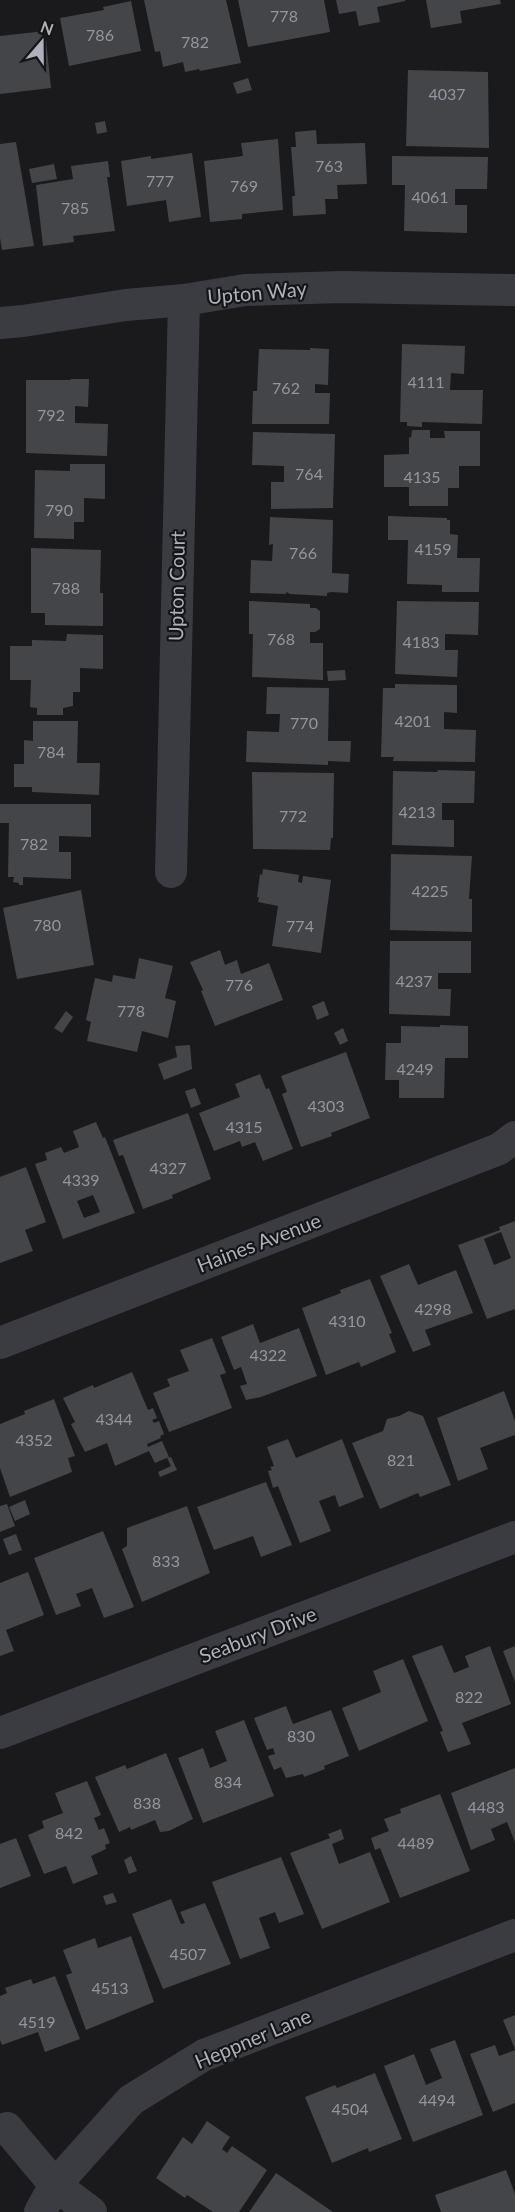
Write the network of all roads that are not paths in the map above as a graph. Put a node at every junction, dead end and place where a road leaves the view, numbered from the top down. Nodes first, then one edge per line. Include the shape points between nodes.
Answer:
1 (515, 290) edge
2 (184, 300) junction
3 (0, 323) edge
4 (171, 872) dead end
5 (515, 1137) edge
6 (0, 1343) edge
7 (515, 1537) edge
8 (0, 1733) edge
9 (515, 1935) edge
10 (7, 2128) dead end
11 (55, 2185) junction
12 (40, 2212) edge
13 (91, 2212) edge

1 - 2 street, Upton Way via 332,287 246,290
2 - 3 street, Upton Way
2 - 4 street, Upton Court
5 - 6 street, Haines Avenue via 499,1149
7 - 8 street, Seabury Drive
9 - 11 street, Heppner Lane via 204,2055 131,2100
10 - 11 street
11 - 12 street, Heppner Lane
11 - 13 street

